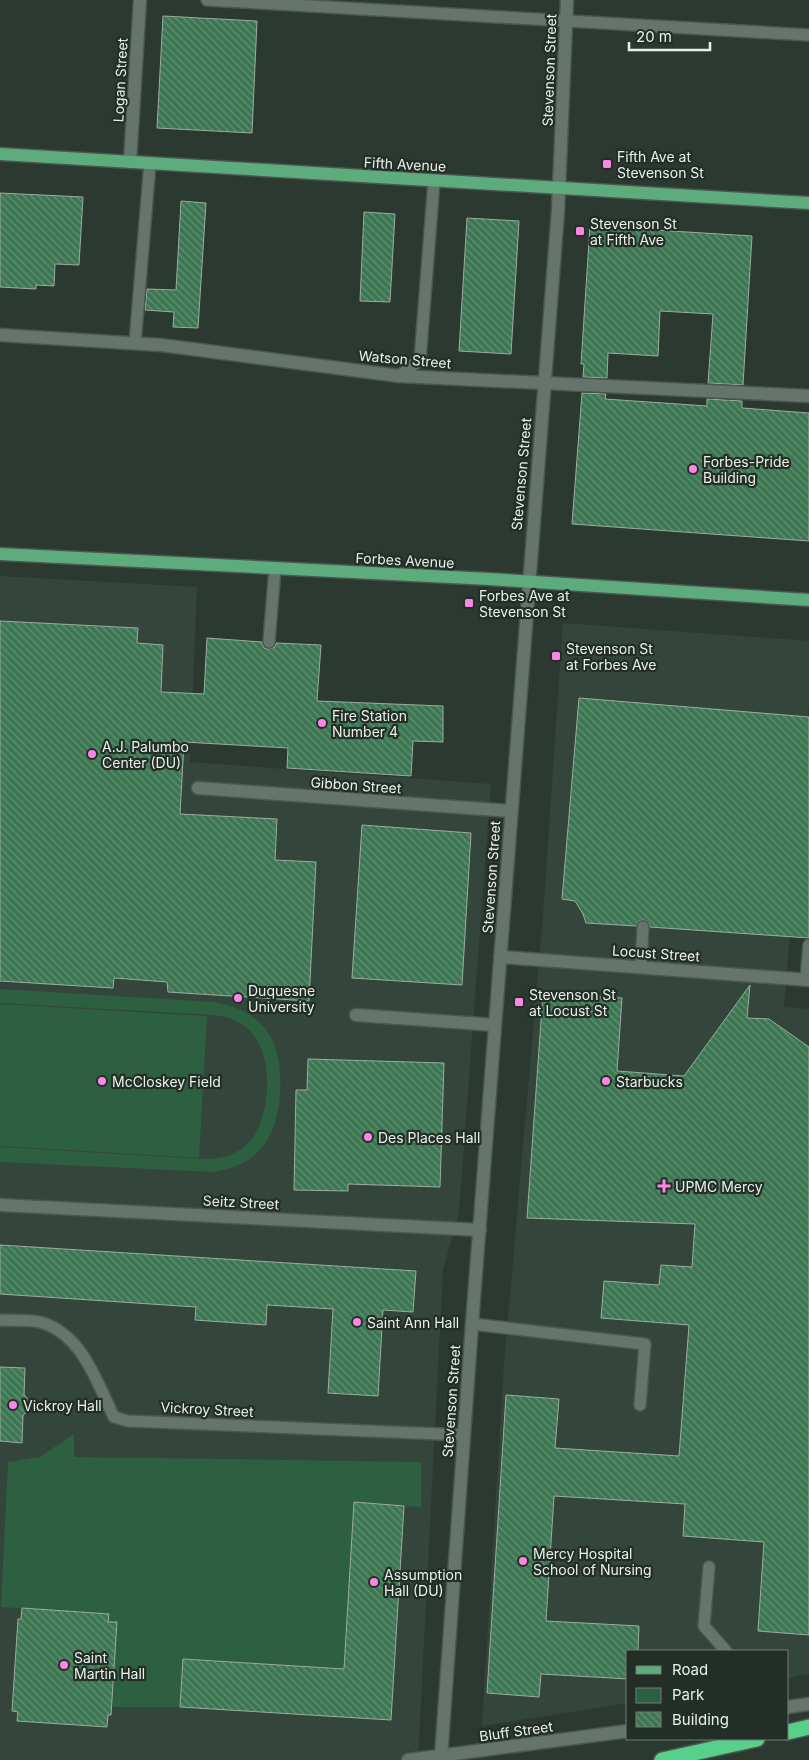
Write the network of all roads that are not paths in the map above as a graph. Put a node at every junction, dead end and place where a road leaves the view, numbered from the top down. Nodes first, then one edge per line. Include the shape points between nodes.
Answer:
1 (140, 0) edge
2 (207, 0) edge
3 (567, 0) edge
4 (566, 21) junction
5 (809, 35) edge
6 (0, 154) edge
7 (130, 162) junction
8 (150, 163) junction
9 (434, 181) junction
10 (559, 188) junction
11 (809, 203) edge
12 (0, 335) edge
13 (135, 343) junction
14 (399, 376) junction
15 (544, 383) junction
16 (809, 396) edge
17 (0, 554) edge
18 (275, 568) junction
19 (528, 582) junction
20 (809, 600) edge
21 (269, 642) dead end
22 (198, 788) dead end
23 (511, 811) junction
24 (643, 927) dead end
25 (809, 945) edge
26 (500, 957) junction
27 (641, 967) junction
28 (808, 980) edge
29 (356, 1015) dead end
30 (495, 1025) junction
31 (0, 1205) edge
32 (480, 1230) junction
33 (0, 1320) edge
34 (472, 1324) junction
35 (640, 1405) dead end
36 (464, 1435) junction
37 (710, 1567) dead end
38 (725, 1650) edge
39 (809, 1704) edge
40 (789, 1707) edge
41 (809, 1727) edge
42 (626, 1731) edge
43 (789, 1732) edge
44 (753, 1740) edge
45 (441, 1757) junction
46 (408, 1760) edge
47 (662, 1760) edge

1 - 7 street, Logan Street
2 - 4 lane
3 - 4 street, Stevenson Street
4 - 5 lane
4 - 10 street, Stevenson Street
6 - 7 main road, Fifth Avenue
7 - 8 main road, Fifth Avenue
8 - 9 main road, Fifth Avenue
8 - 13 lane
9 - 10 main road, Fifth Avenue
9 - 14 lane via 420,360
10 - 11 main road, Fifth Avenue
10 - 15 street, Stevenson Street
12 - 13 street, Watson Street
13 - 14 street, Watson Street
14 - 15 street, Watson Street
15 - 16 street, Watson Street
15 - 19 street, Stevenson Street
17 - 18 main road, Forbes Avenue
18 - 19 main road, Forbes Avenue
18 - 21 lane
19 - 20 main road, Forbes Avenue
19 - 23 street, Stevenson Street
22 - 23 street, Gibbon Street
23 - 26 street, Stevenson Street
24 - 27 lane
25 - 28 lane
26 - 27 street, Locust Street
26 - 30 street, Stevenson Street
27 - 28 street, Locust Street
29 - 30 street
30 - 32 street, Stevenson Street
31 - 32 street, Seitz Street
32 - 34 street, Stevenson Street
33 - 36 lane, Vickroy Street via 42,1322 62,1332 78,1347 114,1417 128,1421
34 - 35 lane via 645,1344
34 - 36 street, Stevenson Street
36 - 45 street, Stevenson Street
37 - 38 lane via 704,1626
39 - 40 street
41 - 43 highway
42 - 45 street, Bluff Street
44 - 47 highway
45 - 46 street, Bluff Street

